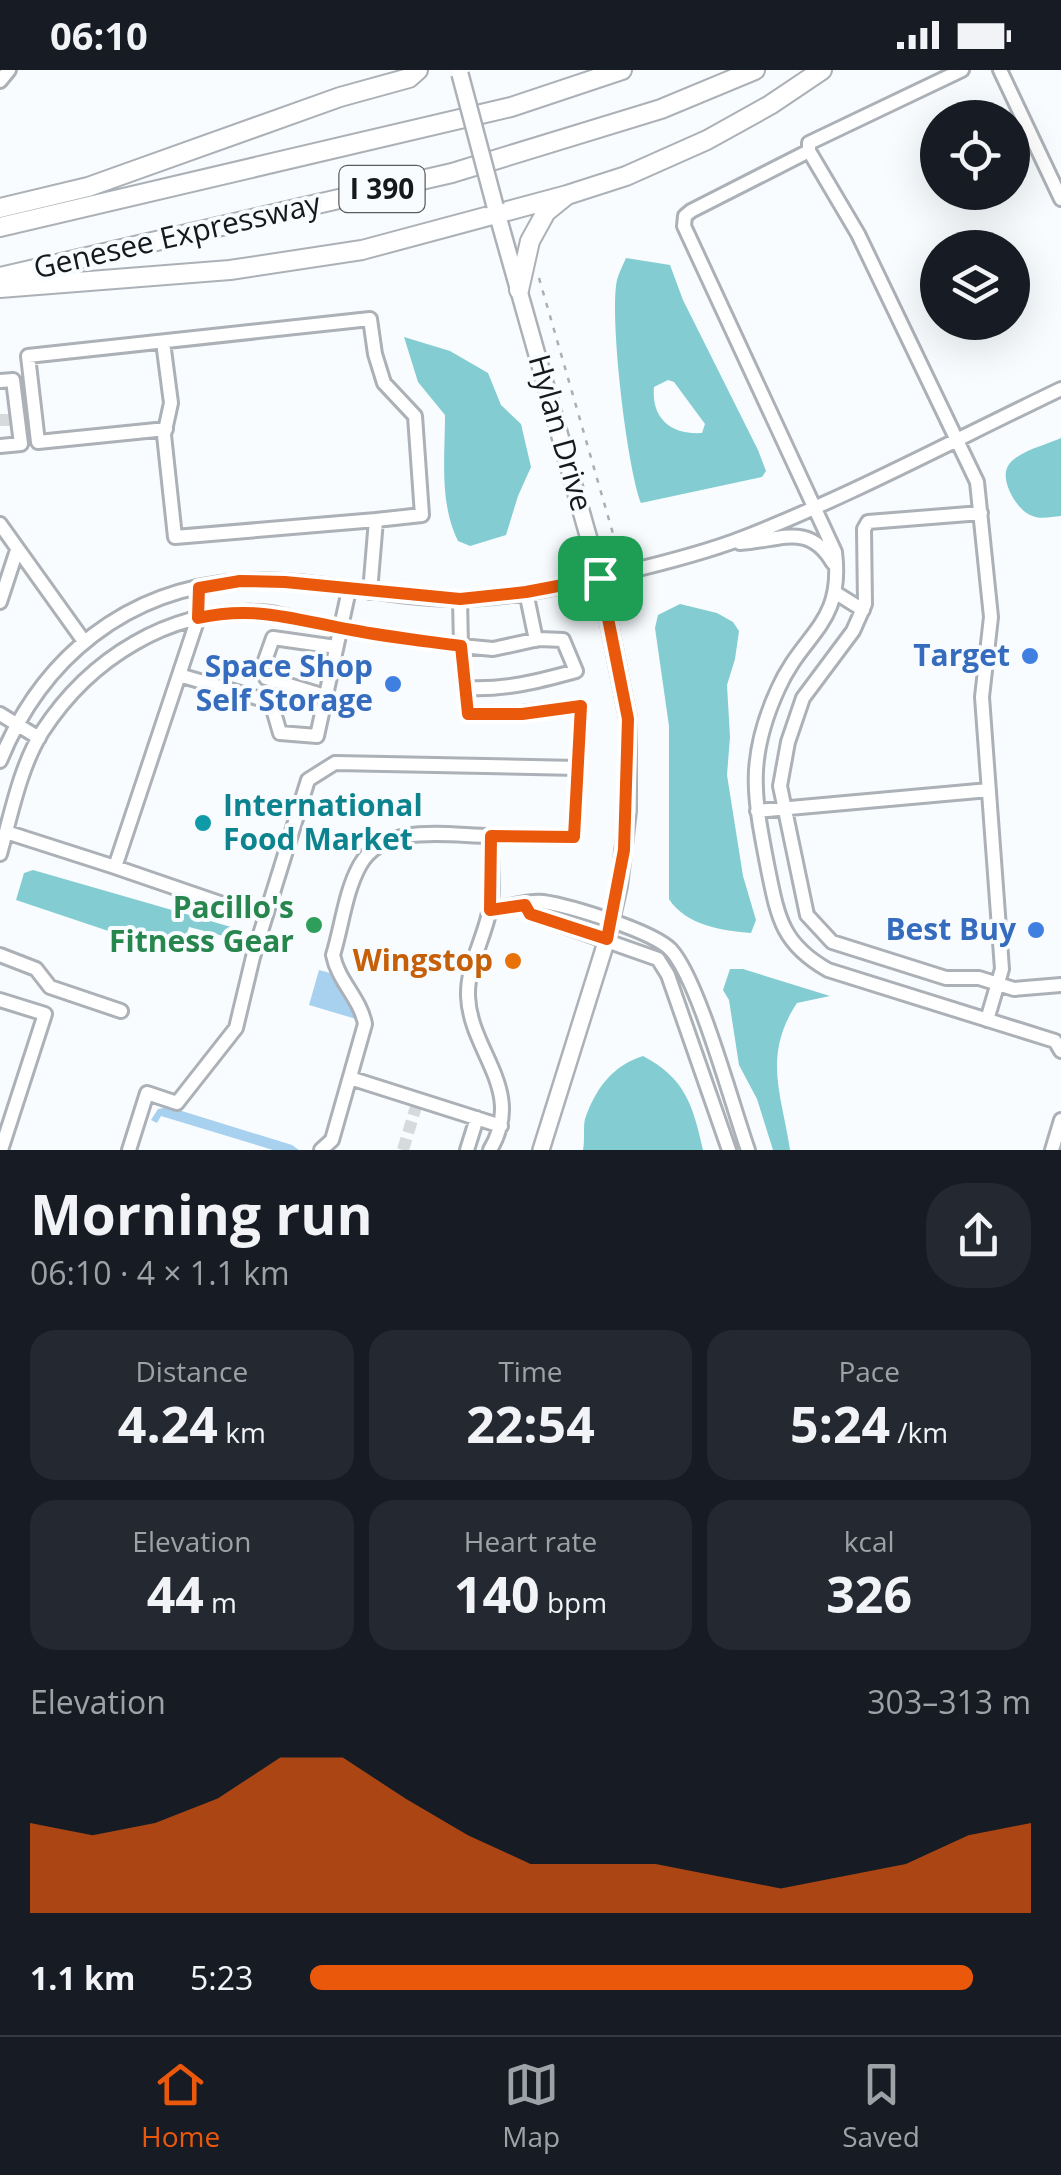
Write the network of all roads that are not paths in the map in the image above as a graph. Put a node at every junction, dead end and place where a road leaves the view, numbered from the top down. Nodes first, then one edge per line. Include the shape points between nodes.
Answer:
1 (10, 70) edge
2 (418, 70) edge
3 (582, 70) edge
4 (622, 70) edge
5 (755, 70) edge
6 (822, 70) edge
7 (962, 70) edge
8 (1000, 70) edge
9 (459, 72) edge
10 (0, 81) edge
11 (511, 107) junction
12 (809, 152) junction
13 (567, 195) junction
14 (1061, 199) edge
15 (0, 208) edge
16 (496, 210) junction
17 (0, 227) edge
18 (0, 277) edge
19 (0, 288) edge
20 (519, 290) junction
21 (163, 342) junction
22 (0, 381) edge
23 (1061, 389) edge
24 (166, 429) junction
25 (955, 440) junction
26 (0, 446) edge
27 (816, 508) junction
28 (981, 514) junction
29 (376, 520) junction
30 (0, 524) edge
31 (728, 543) junction
32 (16, 550) junction
33 (837, 570) junction
34 (600, 578) junction
35 (199, 588) junction
36 (349, 590) junction
37 (370, 592) junction
38 (526, 592) junction
39 (836, 593) junction
40 (460, 599) junction
41 (0, 602) edge
42 (863, 610) junction
43 (198, 618) junction
44 (340, 628) junction
45 (83, 640) junction
46 (536, 640) junction
47 (461, 646) junction
48 (336, 647) junction
49 (179, 674) junction
50 (467, 688) junction
51 (326, 696) junction
52 (0, 714) edge
53 (16, 724) junction
54 (39, 738) junction
55 (0, 761) edge
56 (578, 768) junction
57 (989, 790) junction
58 (786, 806) junction
59 (757, 811) junction
60 (6, 832) junction
61 (491, 836) junction
62 (0, 854) edge
63 (115, 867) junction
64 (525, 905) junction
65 (490, 910) junction
66 (246, 912) dead end
67 (611, 922) junction
68 (607, 939) junction
69 (0, 956) edge
70 (997, 984) junction
71 (1061, 985) edge
72 (0, 1000) edge
73 (121, 1011) dead end
74 (987, 1020) junction
75 (1061, 1051) edge
76 (350, 1078) junction
77 (477, 1118) junction
78 (1061, 1120) edge
79 (501, 1126) junction
80 (324, 1147) edge
81 (1, 1150) edge
82 (129, 1150) edge
83 (346, 1150) edge
84 (467, 1150) edge
85 (490, 1150) edge
86 (541, 1150) edge
87 (729, 1150) edge
88 (748, 1150) edge
89 (1052, 1150) edge

1 - 10 street
2 - 15 highway via 88,187
3 - 11 highway
4 - 11 highway, Genesee Expressway / I 390
5 - 18 highway, Genesee Expressway / I 390 via 661,109 452,173
6 - 13 highway via 707,140
7 - 12 street via 809,142
8 - 14 street
9 - 16 main road, Hylan Drive, bridge
11 - 17 highway, Genesee Expressway / I 390
12 - 25 street via 858,234
12 - 27 street via 691,212 684,226
13 - 16 highway
13 - 20 highway via 546,212 530,242
16 - 19 highway via 362,250 230,270
16 - 20 main road, Hylan Drive
20 - 34 main road, Hylan Drive
21 - 24 street
21 - 24 street via 28,356 38,442
21 - 29 street via 370,320 384,383 415,416 422,515
22 - 26 street via 13,380 20,444
23 - 25 street
24 - 29 street via 175,537
25 - 27 street
25 - 28 street via 977,482
27 - 31 street
27 - 33 street
28 - 42 street via 868,522
28 - 57 street via 991,616 982,698
29 - 37 street
30 - 32 street
31 - 33 street via 806,538 820,544
31 - 34 street
32 - 41 street
32 - 45 street
33 - 39 street
34 - 38 street
34 - 67 main road, Hylan Drive via 628,719 628,812
35 - 36 street via 240,581
35 - 43 street
35 - 45 street via 150,602
36 - 37 street
36 - 44 street
37 - 40 street
38 - 40 street
38 - 46 street
39 - 42 street
39 - 59 street via 767,716 754,760
40 - 47 street
42 - 58 street via 803,698 780,786
43 - 44 street via 262,612
43 - 49 street
43 - 54 street via 152,633 104,663
44 - 47 street
44 - 48 street
45 - 53 street
46 - 47 street via 493,650
46 - 50 street via 563,640 576,671 522,686
47 - 50 street
48 - 51 street
48 - 51 street via 273,638 262,669 266,678
49 - 51 street via 272,702 280,733 317,736
49 - 63 street
50 - 56 street via 468,714 581,706
52 - 53 street
53 - 54 street
53 - 55 street
54 - 60 street
56 - 61 street via 574,837
56 - 82 street via 336,763 308,780 236,1028 177,1103 147,1093
57 - 58 street
57 - 70 street via 1001,943
58 - 59 street
58 - 70 street via 806,915 832,942 946,978
59 - 74 street via 779,919 806,957 828,970
60 - 62 street
60 - 63 street
61 - 65 street
61 - 76 street via 400,836 359,866 334,955 366,1024
63 - 66 street
64 - 65 street
64 - 67 street via 538,901
64 - 68 street via 530,914
65 - 79 street via 468,994 497,1076
67 - 68 main road, Hylan Drive
67 - 88 street via 664,944 680,962
68 - 86 main road, Hylan Drive
68 - 87 street via 664,966
69 - 73 street via 36,969 50,987
70 - 71 street
70 - 74 street
72 - 81 street via 46,1014
74 - 75 street via 1055,1041
76 - 77 street
76 - 80 street via 332,1140
77 - 79 street
77 - 84 street
78 - 89 street
79 - 85 street
80 - 83 street

